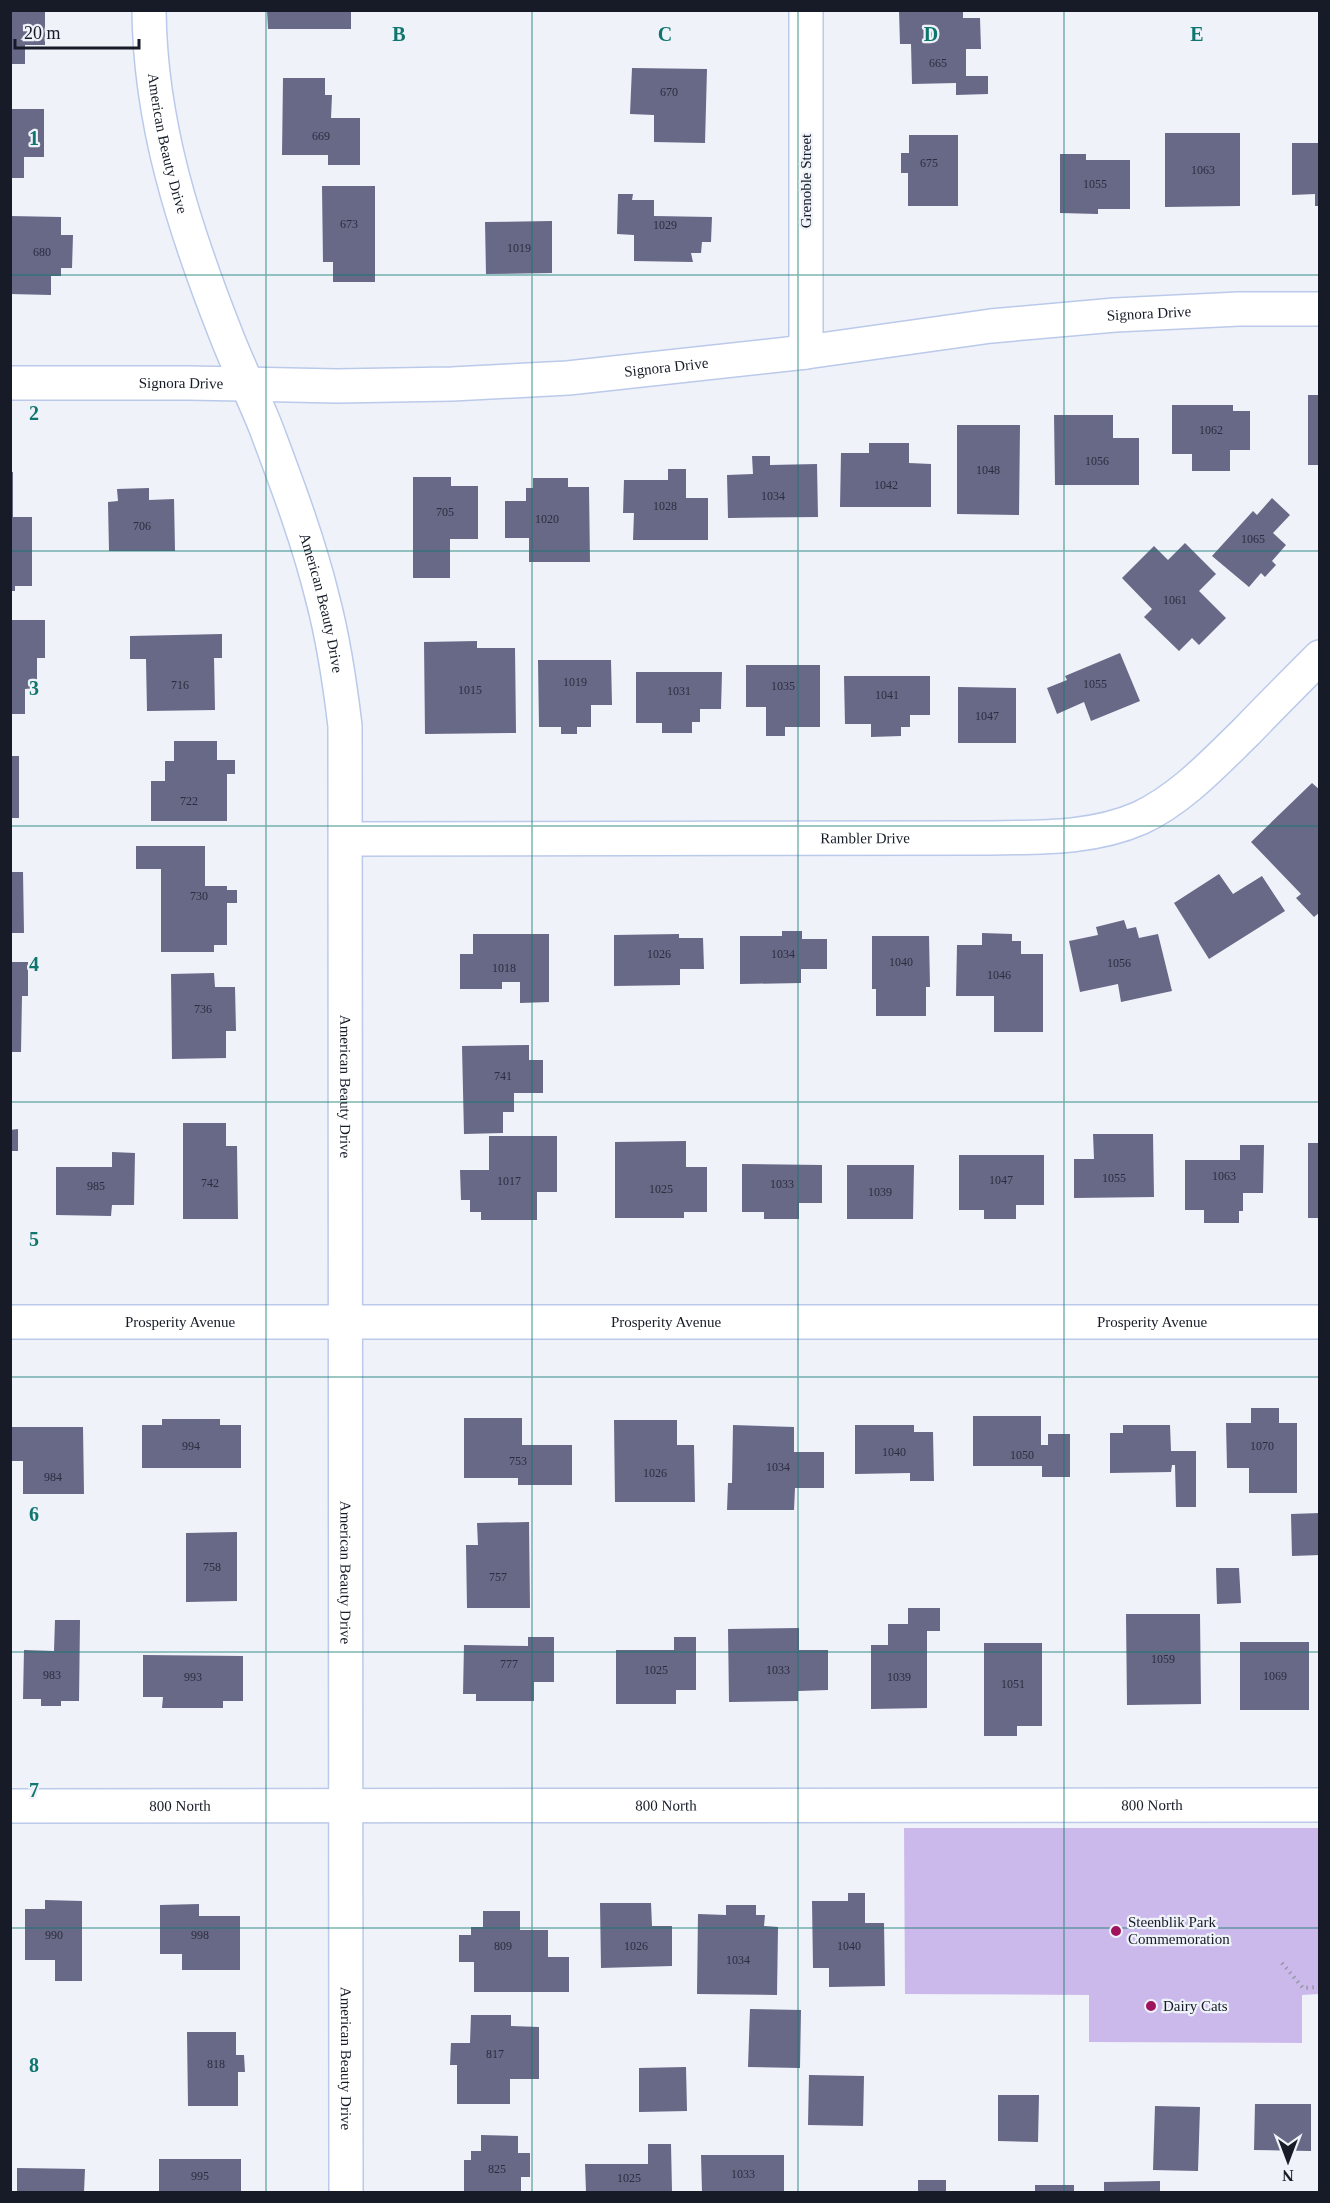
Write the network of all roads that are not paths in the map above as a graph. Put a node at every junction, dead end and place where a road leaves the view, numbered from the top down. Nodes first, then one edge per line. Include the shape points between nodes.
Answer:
1 (148, 10) edge
2 (806, 10) edge
3 (1320, 309) edge
4 (806, 352) junction
5 (10, 383) edge
6 (248, 384) junction
7 (1320, 657) edge
8 (346, 839) junction
9 (10, 1322) edge
10 (1320, 1322) edge
11 (345, 1323) junction
12 (1320, 1805) edge
13 (10, 1806) edge
14 (346, 1806) junction
15 (346, 2193) edge

1 - 6 street, American Beauty Drive via 153,86 164,150 181,211 225,333
2 - 4 street, Grenoble Street
3 - 4 street, Signora Drive via 1104,316 991,326
4 - 6 street, Signora Drive via 568,378 452,384
5 - 6 street, Signora Drive
6 - 8 street, American Beauty Drive via 299,520 335,655 345,726
7 - 8 street, Rambler Drive via 1181,791 1140,818 1092,831 1064,836 982,838
8 - 11 street, American Beauty Drive
9 - 11 street, Prosperity Avenue
10 - 11 street, Prosperity Avenue
11 - 14 street, American Beauty Drive
12 - 14 street, 800 North
13 - 14 street, 800 North
14 - 15 street, American Beauty Drive

